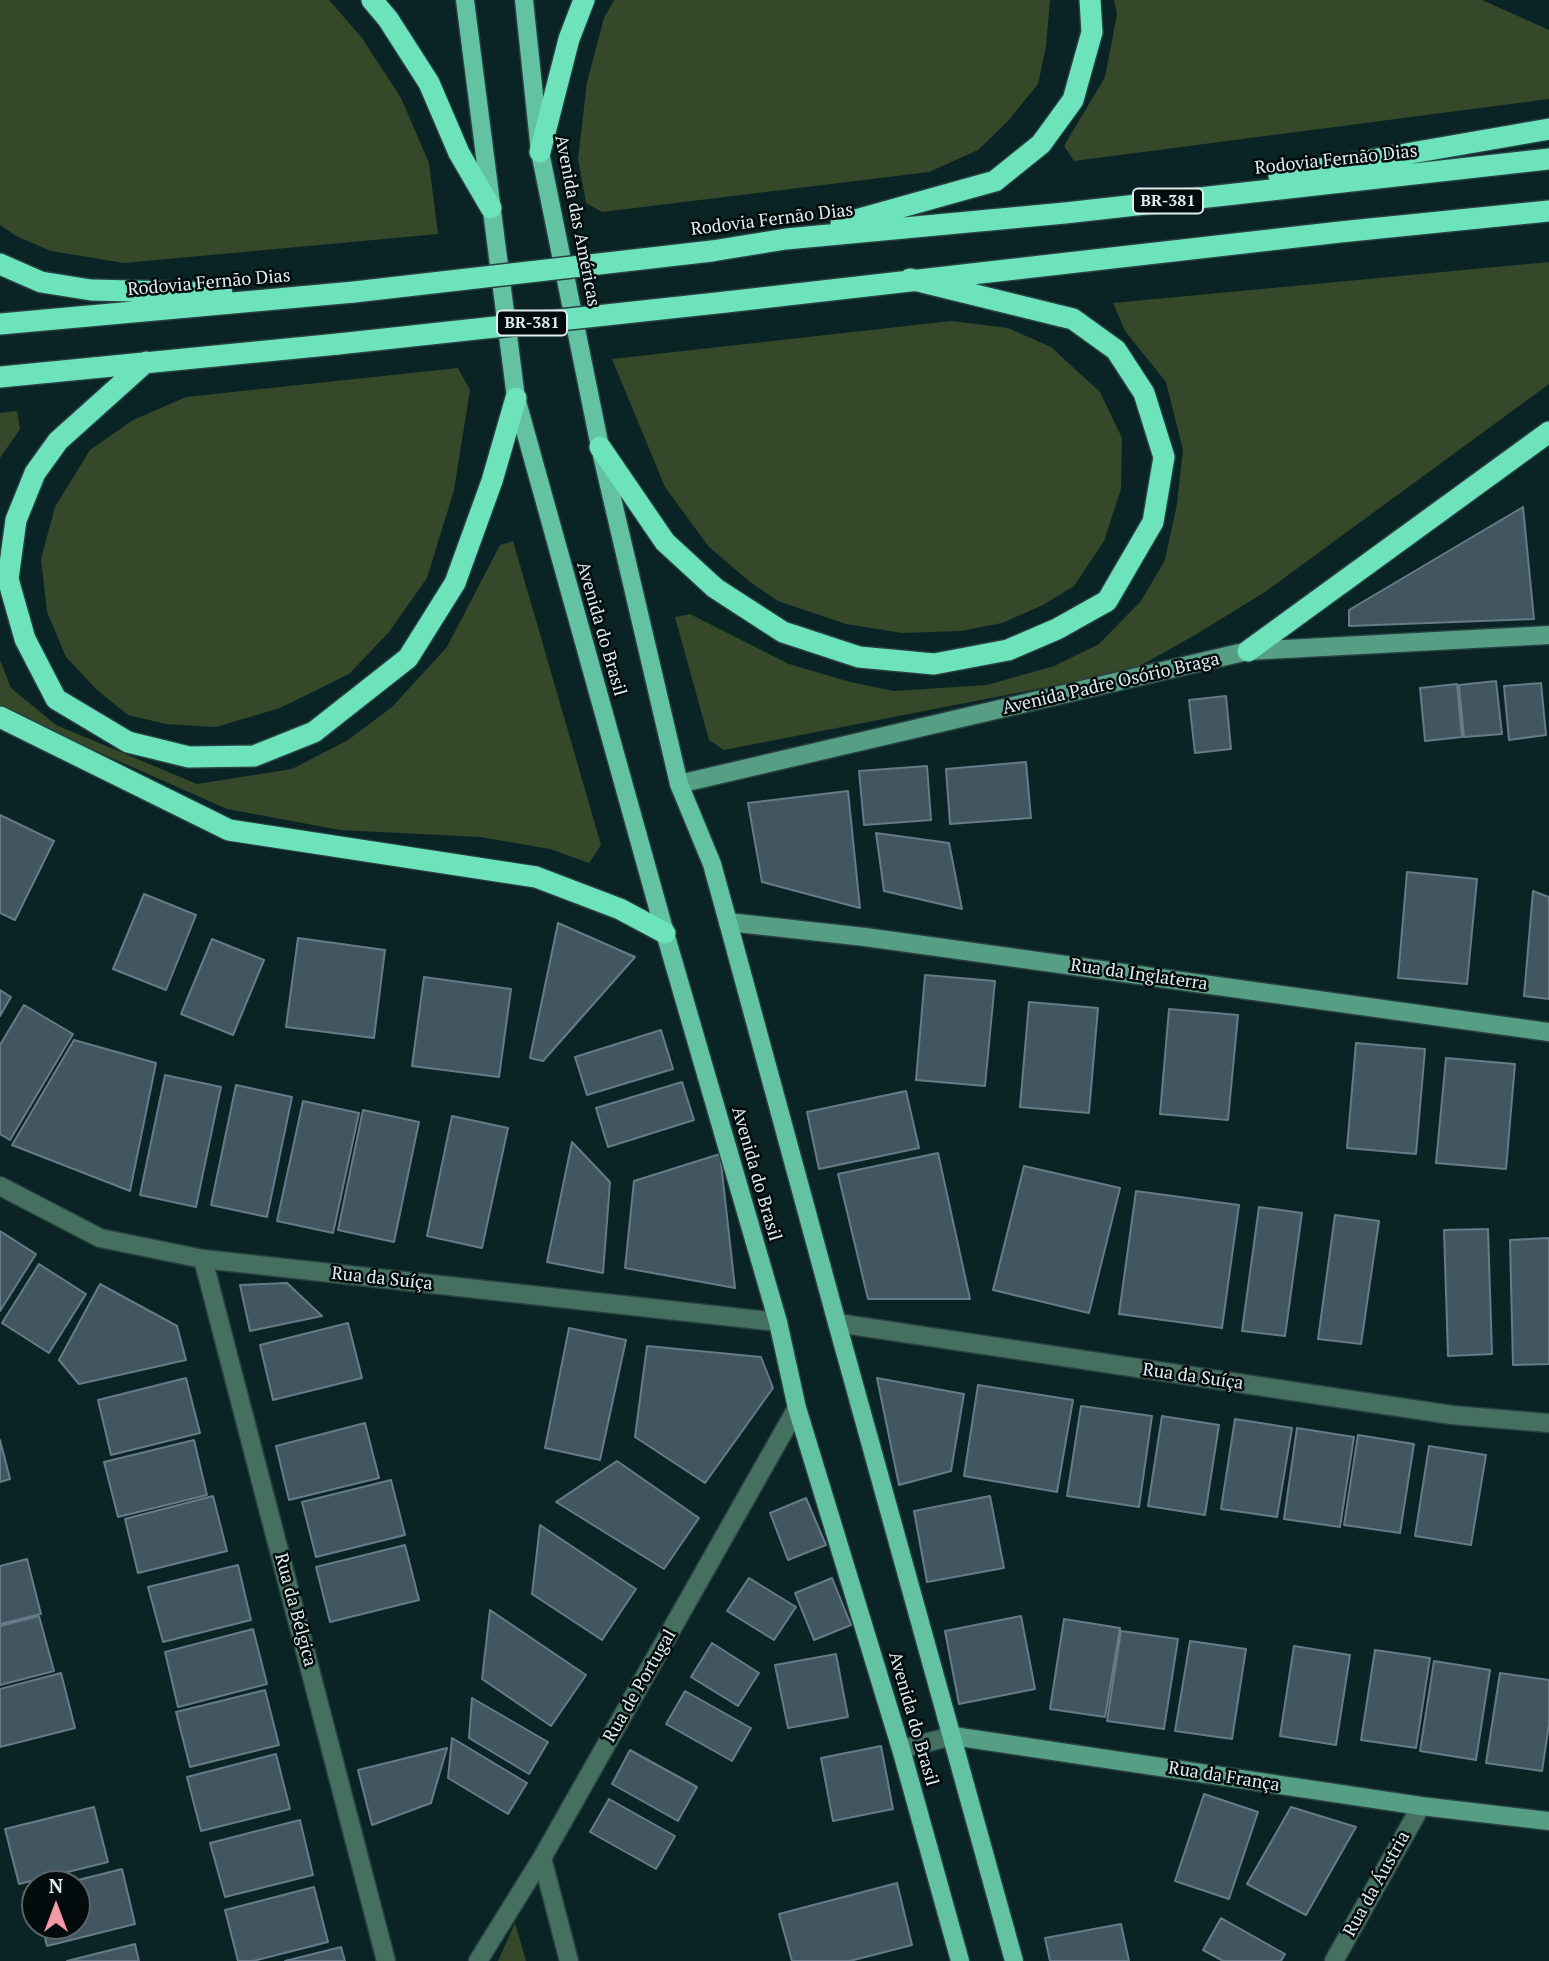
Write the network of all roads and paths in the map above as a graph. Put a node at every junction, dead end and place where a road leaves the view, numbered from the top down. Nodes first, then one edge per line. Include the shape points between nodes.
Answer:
1 (372, 0) edge
2 (465, 0) edge
3 (524, 0) edge
4 (584, 0) edge
5 (1090, 0) edge
6 (1549, 130) edge
7 (540, 152) junction
8 (1549, 159) edge
9 (492, 208) junction
10 (1549, 211) edge
11 (1065, 213) junction
12 (786, 239) junction
13 (0, 264) edge
14 (910, 279) junction
15 (322, 296) junction
16 (0, 324) edge
17 (146, 362) junction
18 (0, 377) edge
19 (516, 398) junction
20 (1549, 432) edge
21 (600, 447) junction
22 (1549, 635) edge
23 (1248, 651) junction
24 (0, 717) edge
25 (679, 784) junction
26 (729, 922) junction
27 (665, 933) junction
28 (1549, 1032) edge
29 (0, 1186) edge
30 (203, 1259) junction
31 (778, 1322) junction
32 (837, 1323) junction
33 (797, 1408) junction
34 (1549, 1423) edge
35 (953, 1736) junction
36 (901, 1749) junction
37 (1421, 1806) junction
38 (1549, 1821) edge
39 (542, 1858) junction
40 (386, 1961) edge
41 (478, 1961) edge
42 (569, 1961) edge
43 (960, 1961) edge
44 (1014, 1961) edge
45 (1334, 1961) edge

1 - 9 highway via 429,83 459,153
2 - 9 main road
3 - 7 main road, Avenida das Américas
4 - 7 highway
5 - 12 highway via 1092,32 1073,100 1041,144 995,181
6 - 11 highway, BR-381
7 - 21 main road, Avenida das Américas
8 - 11 highway, Rodovia Fernão Dias / BR-381
9 - 19 main road
10 - 14 highway, BR-381
11 - 12 highway, Rodovia Fernão Dias / BR-381
12 - 15 highway, Rodovia Fernão Dias / BR-381, bridge
13 - 15 highway, BR-381 via 41,282 91,290
14 - 17 highway, BR-381, bridge
14 - 21 highway via 1073,319 1116,351 1144,393 1164,457 1153,522 1107,601 1058,629 1008,650 934,664 859,657 783,632 715,588 665,542
15 - 16 highway, Rodovia Fernão Dias / BR-381
17 - 18 highway, BR-381
17 - 19 highway via 58,441 35,473 16,520 8,579 25,639 56,699 128,742 189,757 254,756 314,732 408,658 455,583
19 - 27 main road, Avenida do Brasil
20 - 23 highway
21 - 25 main road, Avenida do Brasil
22 - 23 street, Avenida Padre Osório Braga
23 - 25 street, Avenida Padre Osório Braga
24 - 27 highway via 229,830 536,877 620,909
25 - 26 main road, Avenida do Brasil via 712,864
26 - 28 street, Rua da Inglaterra
26 - 32 main road, Avenida do Brasil
27 - 31 main road, Avenida do Brasil
29 - 30 street, Rua da Suíça via 100,1238
30 - 31 street, Rua da Suíça
30 - 40 street, Rua da Bélgica
31 - 33 main road, Avenida do Brasil
32 - 34 street, Rua da Suíça via 1452,1415
32 - 35 main road, Avenida do Brasil
33 - 36 main road, Avenida do Brasil
33 - 39 street, Rua de Portugal
35 - 36 street, Rua da França
35 - 37 street, Rua da França
35 - 44 main road, Avenida do Brasil
36 - 43 main road, Avenida do Brasil
37 - 38 street, Rua da França
37 - 45 street, Rua da Áustria
39 - 41 street, Rua de Portugal
39 - 42 street

